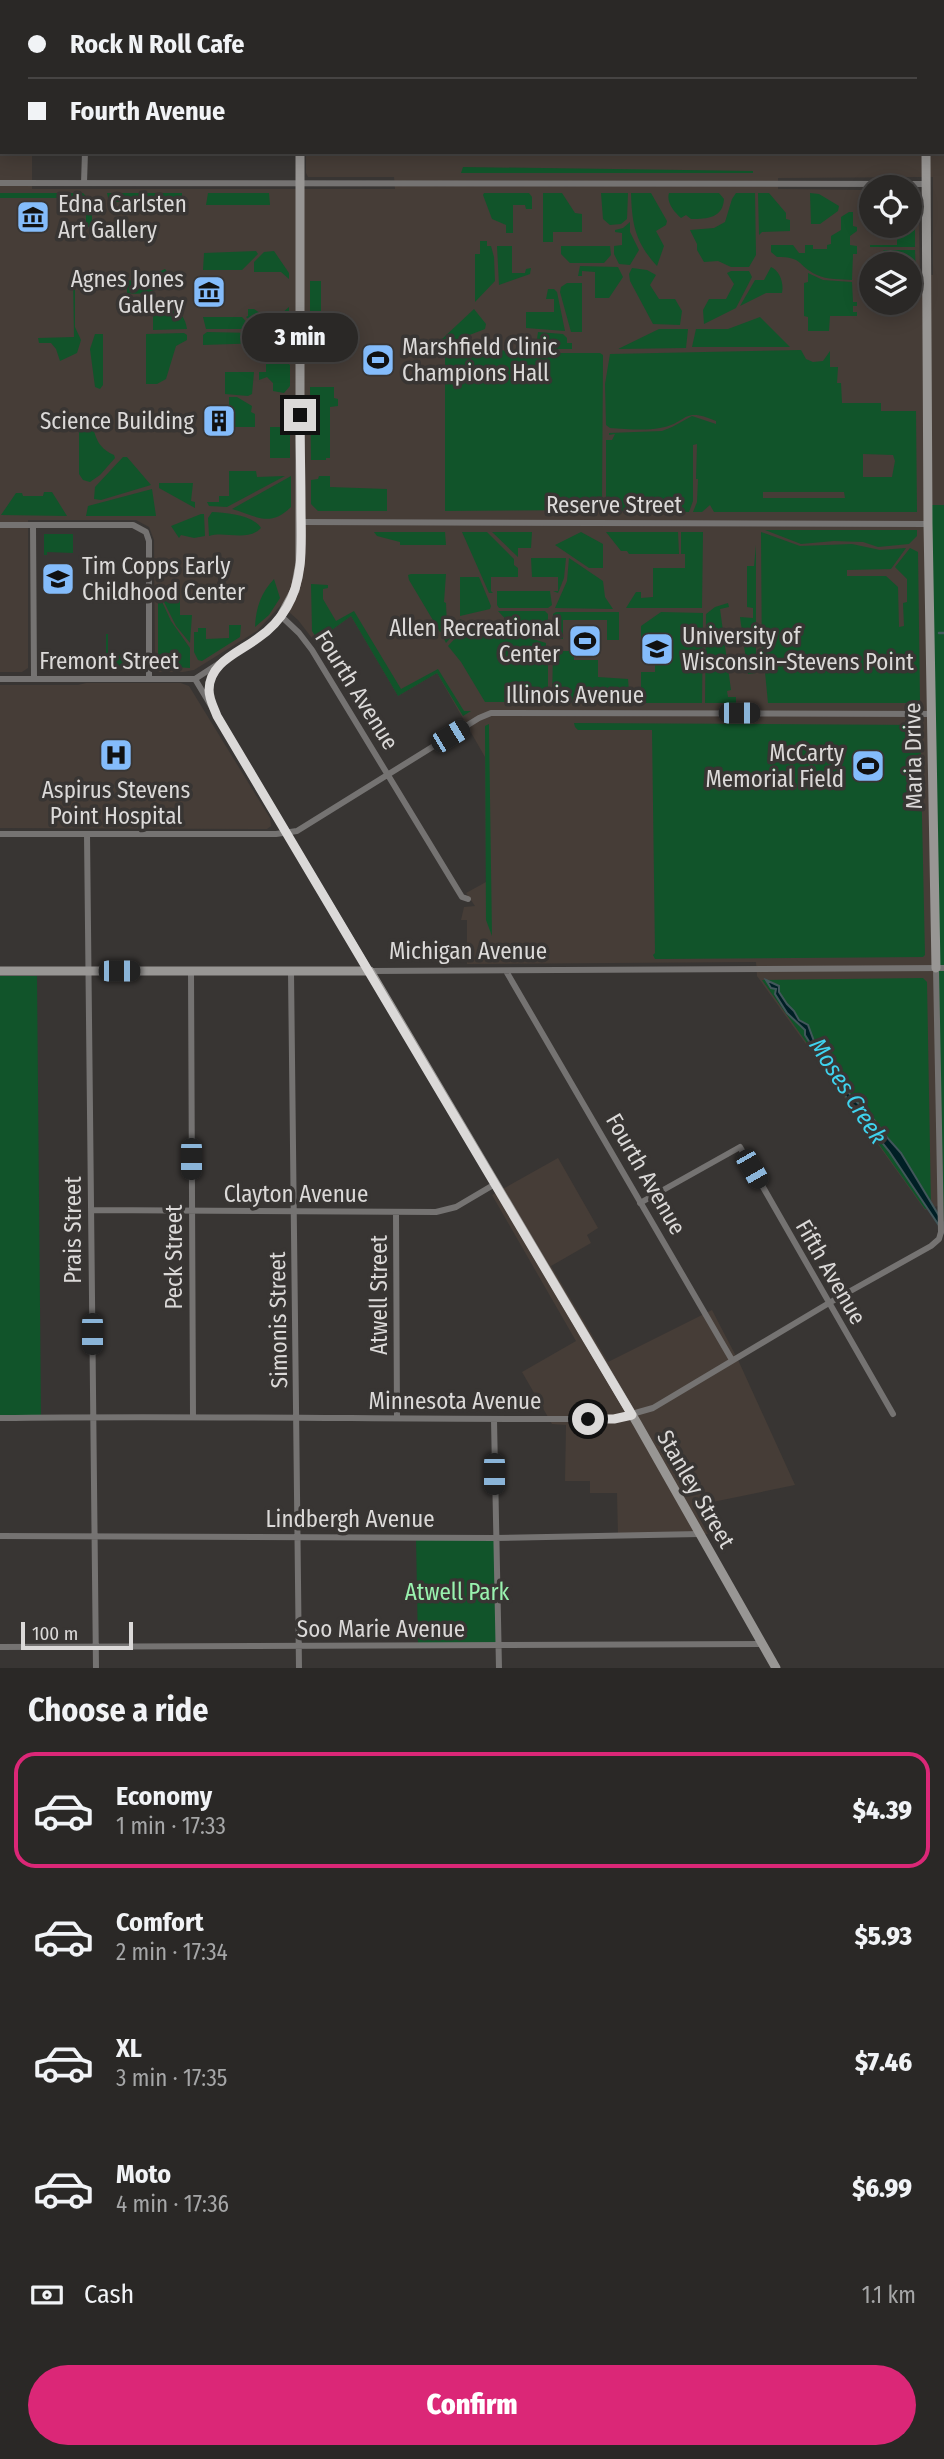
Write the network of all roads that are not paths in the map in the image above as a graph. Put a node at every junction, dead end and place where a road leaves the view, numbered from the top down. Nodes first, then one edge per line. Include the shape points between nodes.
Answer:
1 (85, 154) edge
2 (300, 154) edge
3 (926, 154) edge
4 (0, 183) edge
5 (84, 183) junction
6 (300, 183) junction
7 (926, 184) junction
8 (301, 522) junction
9 (928, 524) junction
10 (33, 525) junction
11 (0, 526) edge
12 (281, 616) junction
13 (225, 659) junction
14 (34, 678) junction
15 (149, 678) junction
16 (0, 679) edge
17 (195, 679) junction
18 (931, 714) junction
19 (217, 716) junction
20 (386, 774) junction
21 (287, 833) junction
22 (0, 834) edge
23 (86, 834) junction
24 (468, 899) dead end
25 (940, 968) edge
26 (0, 971) edge
27 (88, 971) junction
28 (191, 971) junction
29 (370, 971) junction
30 (506, 971) junction
31 (291, 972) junction
32 (495, 1184) junction
33 (640, 1203) junction
34 (91, 1210) junction
35 (293, 1210) junction
36 (192, 1211) junction
37 (396, 1212) junction
38 (941, 1232) joint
39 (829, 1303) junction
40 (732, 1360) junction
41 (893, 1414) dead end
42 (632, 1415) junction
43 (193, 1416) junction
44 (92, 1417) junction
45 (0, 1418) edge
46 (397, 1418) junction
47 (297, 1419) junction
48 (494, 1420) junction
49 (700, 1534) junction
50 (0, 1536) edge
51 (298, 1536) junction
52 (94, 1537) junction
53 (495, 1538) junction
54 (762, 1644) junction
55 (0, 1647) edge
56 (95, 1647) junction
57 (299, 1647) junction
58 (499, 1647) junction
59 (96, 1668) edge
60 (299, 1668) edge
61 (499, 1668) edge
62 (776, 1668) edge

1 - 5 street
2 - 6 street
3 - 7 street, Maria Drive
4 - 5 street
5 - 6 street
6 - 7 street
6 - 8 street
7 - 9 street, Maria Drive
8 - 9 street, Reserve Street
8 - 12 street via 298,577
9 - 18 street, Maria Drive
10 - 11 street
10 - 14 street
10 - 15 street via 132,525 146,532
12 - 13 street, Fremont Street via 261,636
12 - 20 street, Fourth Avenue via 312,650
13 - 17 street, Fremont Street
13 - 19 street via 209,689
14 - 15 street, Fremont Street
14 - 16 street, Fremont Street
15 - 17 street, Fremont Street
17 - 19 street, Stanley Street
18 - 20 street, Illinois Avenue via 491,713
18 - 25 street, Maria Drive
19 - 21 street, Stanley Street
20 - 21 street, Illinois Avenue
20 - 24 street, Fourth Avenue via 462,897
21 - 23 street, Illinois Avenue
21 - 29 street, Stanley Street
22 - 23 street, Illinois Avenue
23 - 27 street, Prais Street
25 - 30 street, Michigan Avenue
25 - 38 street, Maria Drive
26 - 27 street, Michigan Avenue
27 - 28 street, Michigan Avenue
27 - 34 street, Prais Street
28 - 31 street, Michigan Avenue
28 - 36 street, Peck Street
29 - 30 street, Michigan Avenue
29 - 31 street, Michigan Avenue
29 - 32 street, Stanley Street
30 - 33 street, Fourth Avenue
31 - 35 street, Simonis Street
32 - 37 street, Clayton Avenue via 446,1210
32 - 42 street, Stanley Street
33 - 39 street, Fifth Avenue via 740,1147
33 - 40 street, Fourth Avenue
34 - 36 street, Clayton Avenue
34 - 44 street, Prais Street
35 - 36 street, Clayton Avenue
35 - 37 street, Clayton Avenue
35 - 47 street, Simonis Street
36 - 43 street, Peck Street
37 - 46 street, Atwell Street
38 - 39 street, Minnesota Avenue via 931,1246
39 - 40 street, Minnesota Avenue
39 - 41 street, Fifth Avenue
40 - 42 street, Minnesota Avenue via 653,1408
42 - 48 street, Minnesota Avenue
42 - 49 street, Stanley Street
43 - 44 street, Minnesota Avenue
43 - 47 street, Minnesota Avenue
44 - 45 street, Minnesota Avenue
44 - 52 street, Prais Street
46 - 47 street, Minnesota Avenue
46 - 48 street, Minnesota Avenue
47 - 51 street, Simonis Street
48 - 53 street
49 - 53 street, Lindbergh Avenue
49 - 54 street, Stanley Street
50 - 52 street, Lindbergh Avenue
51 - 52 street, Lindbergh Avenue
51 - 53 street, Lindbergh Avenue
51 - 57 street, Simonis Street
52 - 56 street, Prais Street
53 - 58 street
54 - 58 street, Soo Marie Avenue
54 - 62 street, Stanley Street
55 - 56 street, Soo Marie Avenue
56 - 57 street, Soo Marie Avenue
56 - 59 street, Prais Street
57 - 58 street, Soo Marie Avenue
57 - 60 street, Simonis Street
58 - 61 street

